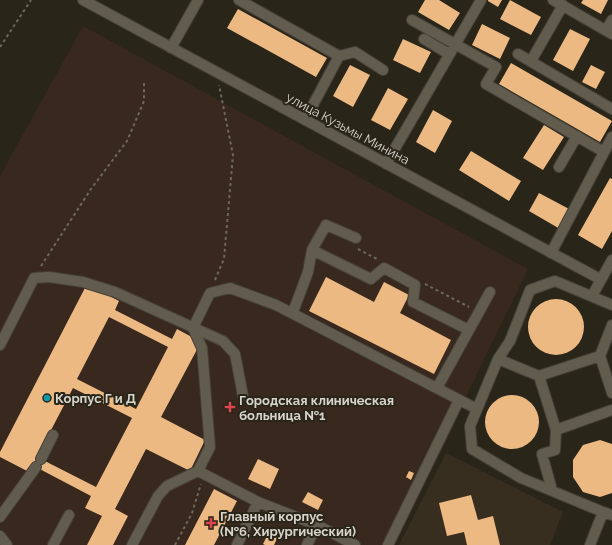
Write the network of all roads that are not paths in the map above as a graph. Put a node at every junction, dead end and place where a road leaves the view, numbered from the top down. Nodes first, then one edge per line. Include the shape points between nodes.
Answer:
1 (83, 0) edge
2 (198, 0) edge
3 (239, 0) edge
4 (481, 0) edge
5 (553, 0) edge
6 (563, 5) junction
7 (412, 20) dead end
8 (612, 20) edge
9 (609, 32) edge
10 (424, 39) dead end
11 (456, 44) junction
12 (172, 48) junction
13 (450, 54) junction
14 (518, 54) dead end
15 (339, 56) junction
16 (531, 62) junction
17 (384, 70) dead end
18 (612, 109) edge
19 (305, 120) junction
20 (577, 136) junction
21 (612, 137) edge
22 (604, 152) junction
23 (386, 164) junction
24 (559, 167) dead end
25 (356, 238) dead end
26 (312, 250) junction
27 (551, 253) junction
28 (612, 260) edge
29 (600, 279) junction
30 (490, 292) dead end
31 (592, 296) junction
32 (612, 305) edge
33 (293, 312) junction
34 (612, 325) edge
35 (193, 328) junction
36 (469, 330) junction
37 (0, 345) edge
38 (600, 356) junction
39 (498, 359) junction
40 (539, 376) junction
41 (437, 388) junction
42 (612, 393) edge
43 (243, 396) dead end
44 (459, 400) junction
45 (477, 409) junction
46 (612, 410) edge
47 (556, 430) junction
48 (53, 435) dead end
49 (198, 471) junction
50 (552, 490) junction
51 (258, 502) junction
52 (607, 514) edge
53 (69, 515) dead end
54 (0, 517) edge
55 (317, 525) junction
56 (0, 536) edge
57 (7, 545) edge
58 (53, 545) edge
59 (132, 545) edge
60 (238, 545) edge
61 (307, 545) edge
62 (355, 545) edge
63 (388, 545) edge
64 (590, 545) edge

1 - 12 street, улица Кузьмы Минина
2 - 12 street
3 - 15 street
4 - 11 street
5 - 6 street
6 - 9 street
6 - 16 street
7 - 11 street
8 - 9 street
10 - 13 street
11 - 13 street
11 - 20 street via 496,67 486,84
12 - 19 street, улица Кузьмы Минина
13 - 23 street
14 - 16 street
15 - 17 street via 355,52
15 - 19 street
16 - 18 street
19 - 23 street, улица Кузьмы Минина
20 - 22 street
20 - 24 street
21 - 22 street
22 - 27 street
23 - 27 street, улица Кузьмы Минина
25 - 26 street via 326,225
26 - 33 street via 308,272
26 - 36 street via 371,280 384,268 415,285 413,302
27 - 29 street, улица Кузьмы Минина
28 - 29 street
29 - 31 street
30 - 36 street
31 - 32 street
31 - 39 street via 554,281 530,290 510,341
33 - 35 street via 230,288 210,292
33 - 41 street
34 - 38 street
35 - 37 street via 115,292 83,282 49,277 34,278
35 - 43 street via 223,341 235,354
35 - 49 street via 202,348 210,447
36 - 41 street
38 - 40 street
38 - 42 street
39 - 40 street
39 - 45 street
40 - 47 street
41 - 44 street
44 - 45 street
44 - 63 street
45 - 50 street via 470,426 472,449 522,478
46 - 47 street
47 - 50 street via 555,450 542,454
48 - 54 street via 38,463
49 - 51 street
49 - 59 street via 167,486 158,496
50 - 52 street
51 - 55 street
51 - 60 street
52 - 64 street
53 - 58 street
55 - 61 street
55 - 62 street
56 - 57 street

